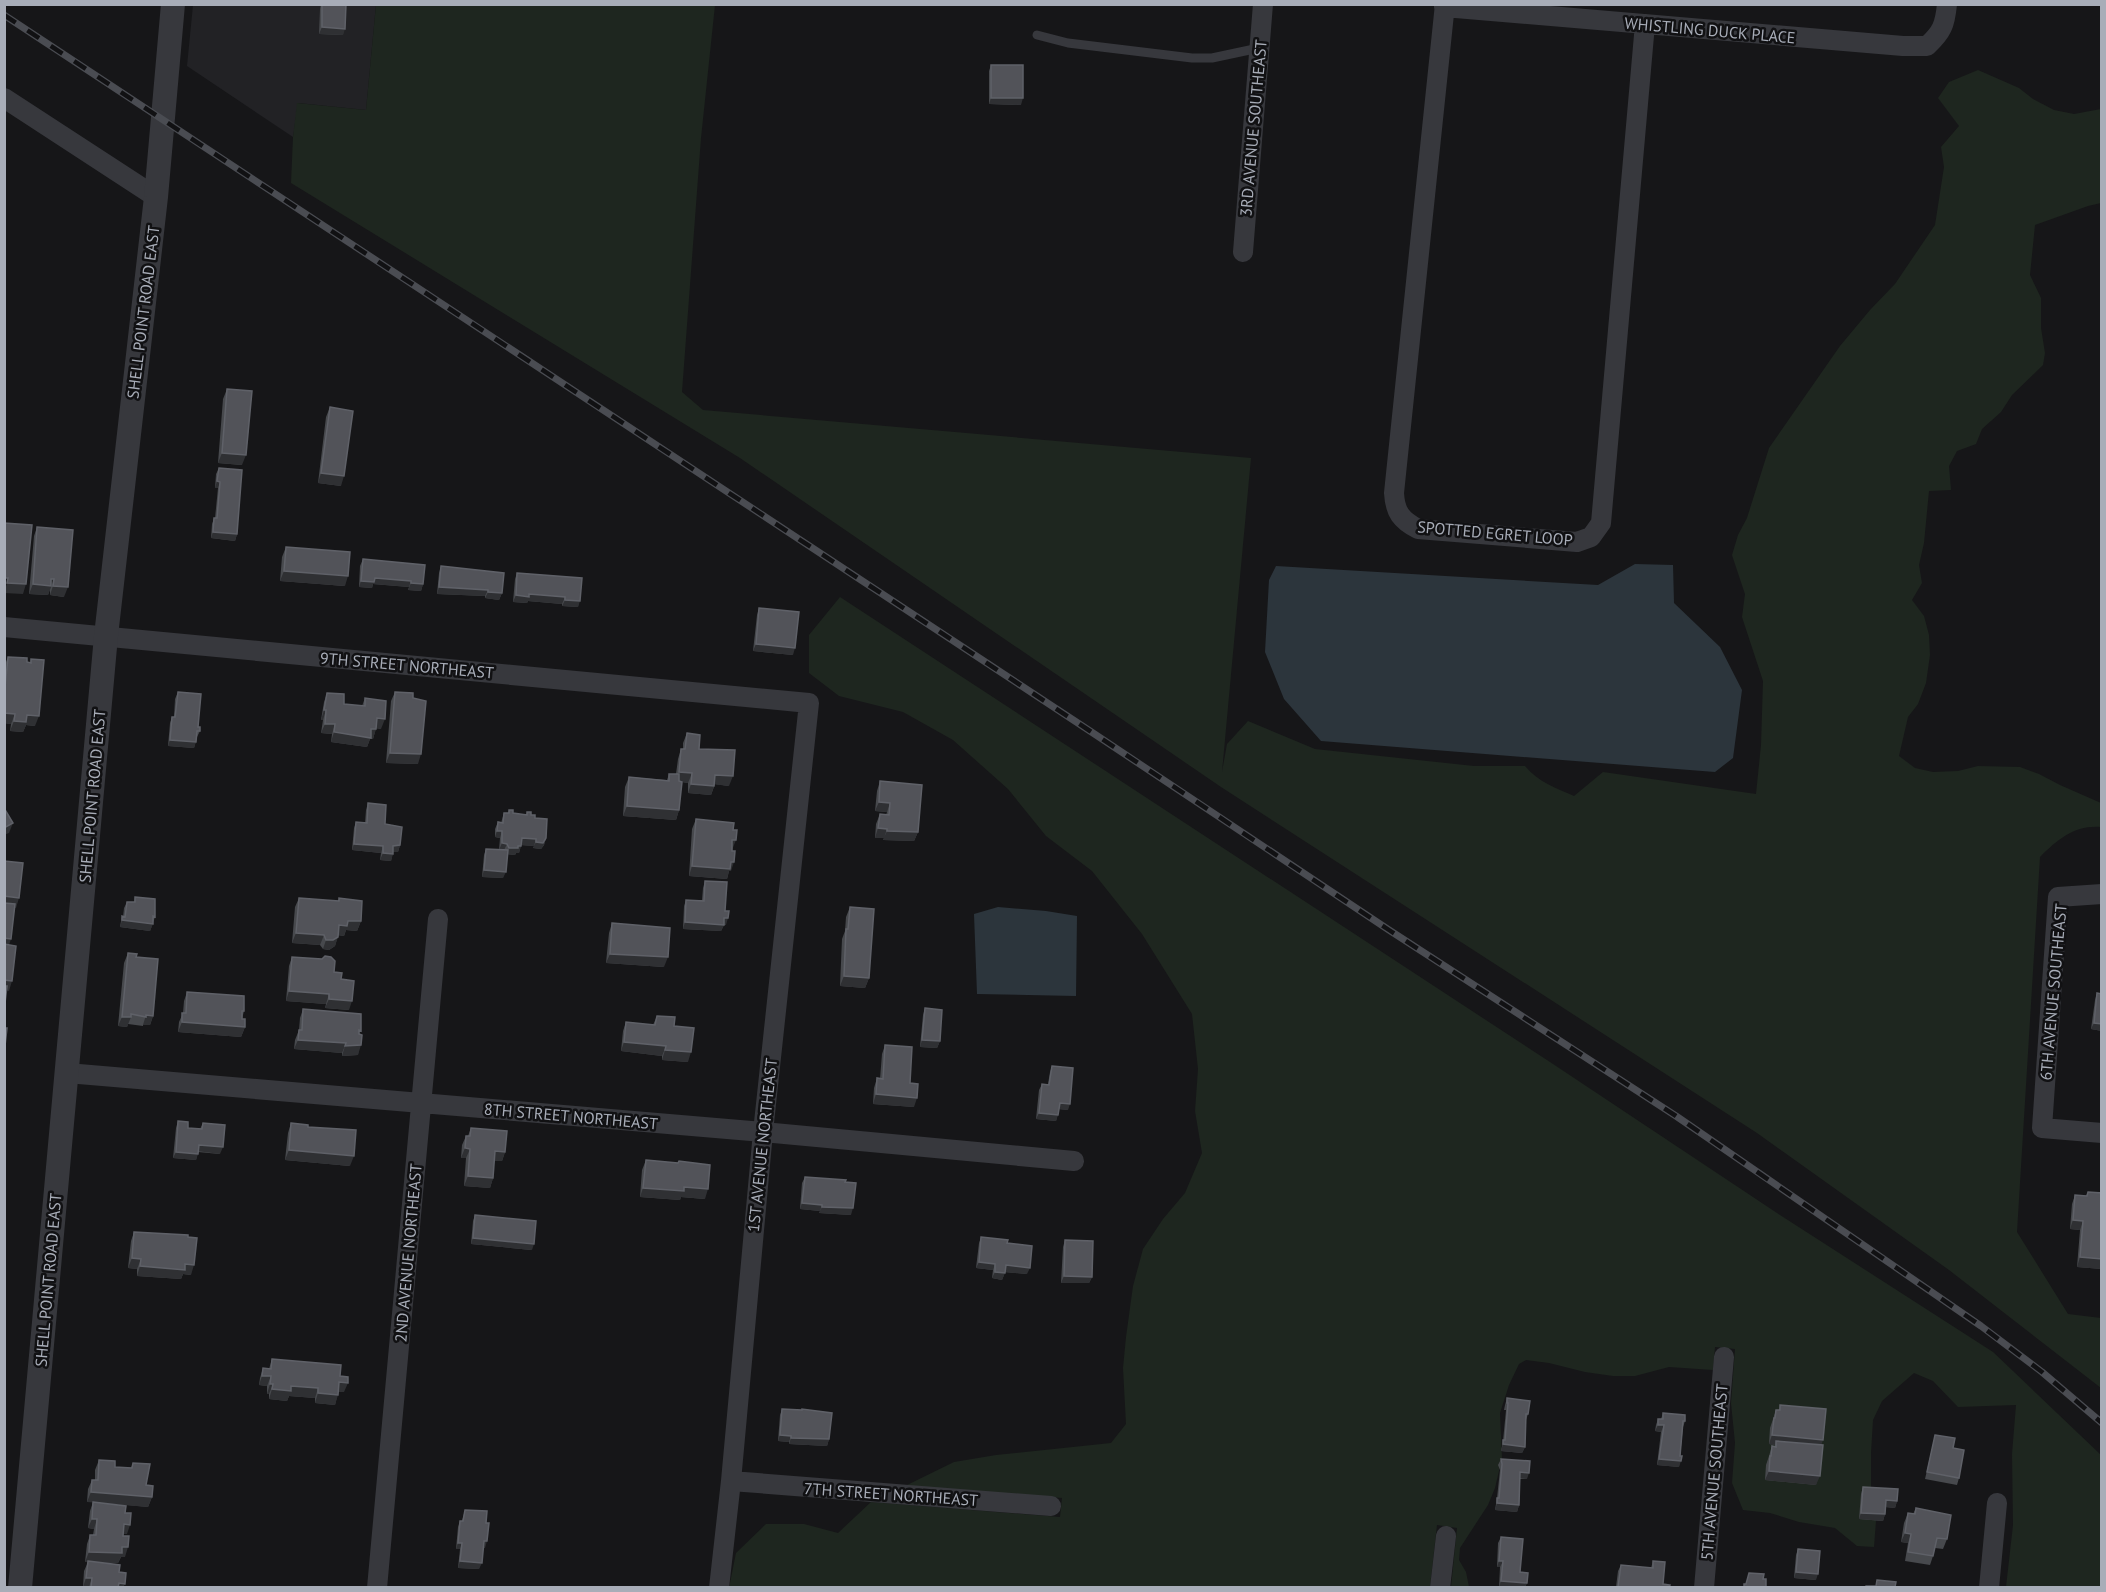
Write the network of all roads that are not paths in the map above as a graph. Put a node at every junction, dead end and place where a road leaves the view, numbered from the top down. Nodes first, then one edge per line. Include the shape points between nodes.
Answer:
1 (173, 4) edge
2 (1263, 4) edge
3 (1947, 4) edge
4 (1444, 6) edge
5 (1645, 24) junction
6 (1037, 34) dead end
7 (1259, 48) junction
8 (4, 98) edge
9 (156, 197) junction
10 (1243, 252) dead end
11 (4, 627) edge
12 (106, 636) junction
13 (809, 703) joint
14 (2102, 894) edge
15 (438, 919) dead end
16 (68, 1073) junction
17 (422, 1103) junction
18 (763, 1132) junction
19 (2102, 1133) edge
20 (1074, 1161) dead end
21 (1724, 1358) dead end
22 (731, 1481) junction
23 (1997, 1503) dead end
24 (1051, 1506) dead end
25 (1446, 1536) dead end
26 (20, 1587) edge
27 (377, 1587) edge
28 (719, 1587) edge
29 (1440, 1587) edge
30 (1704, 1587) edge
31 (1989, 1587) edge

1 - 9 street, SHELL POINT ROAD EAST
2 - 7 street, 3RD AVENUE SOUTHEAST
3 - 5 street, WHISTLING DUCK PLACE via 1941,33 1927,46
4 - 5 street, WHISTLING DUCK PLACE
4 - 5 street, SPOTTED EGRET LOOP via 1394,493 1395,508 1406,523 1418,529 1577,542 1591,537 1601,523
6 - 7 lane via 1068,43 1192,58
7 - 10 street, 3RD AVENUE SOUTHEAST
8 - 9 street
9 - 12 street, SHELL POINT ROAD EAST
11 - 12 street, 9TH STREET NORTHEAST
12 - 13 street, 9TH STREET NORTHEAST
12 - 16 street, SHELL POINT ROAD EAST
13 - 18 street, 1ST AVENUE NORTHEAST
14 - 19 street, 6TH AVENUE SOUTHEAST via 2058,897 2042,1128
15 - 17 street, 2ND AVENUE NORTHEAST
16 - 17 street, 8TH STREET NORTHEAST
16 - 26 street, SHELL POINT ROAD EAST
17 - 18 street, 8TH STREET NORTHEAST
17 - 27 street, 2ND AVENUE NORTHEAST
18 - 20 street, 8TH STREET NORTHEAST
18 - 22 street, 1ST AVENUE NORTHEAST
21 - 30 street, 5TH AVENUE SOUTHEAST
22 - 24 street, 7TH STREET NORTHEAST
22 - 28 street, 1ST AVENUE NORTHEAST
23 - 31 street
25 - 29 street

